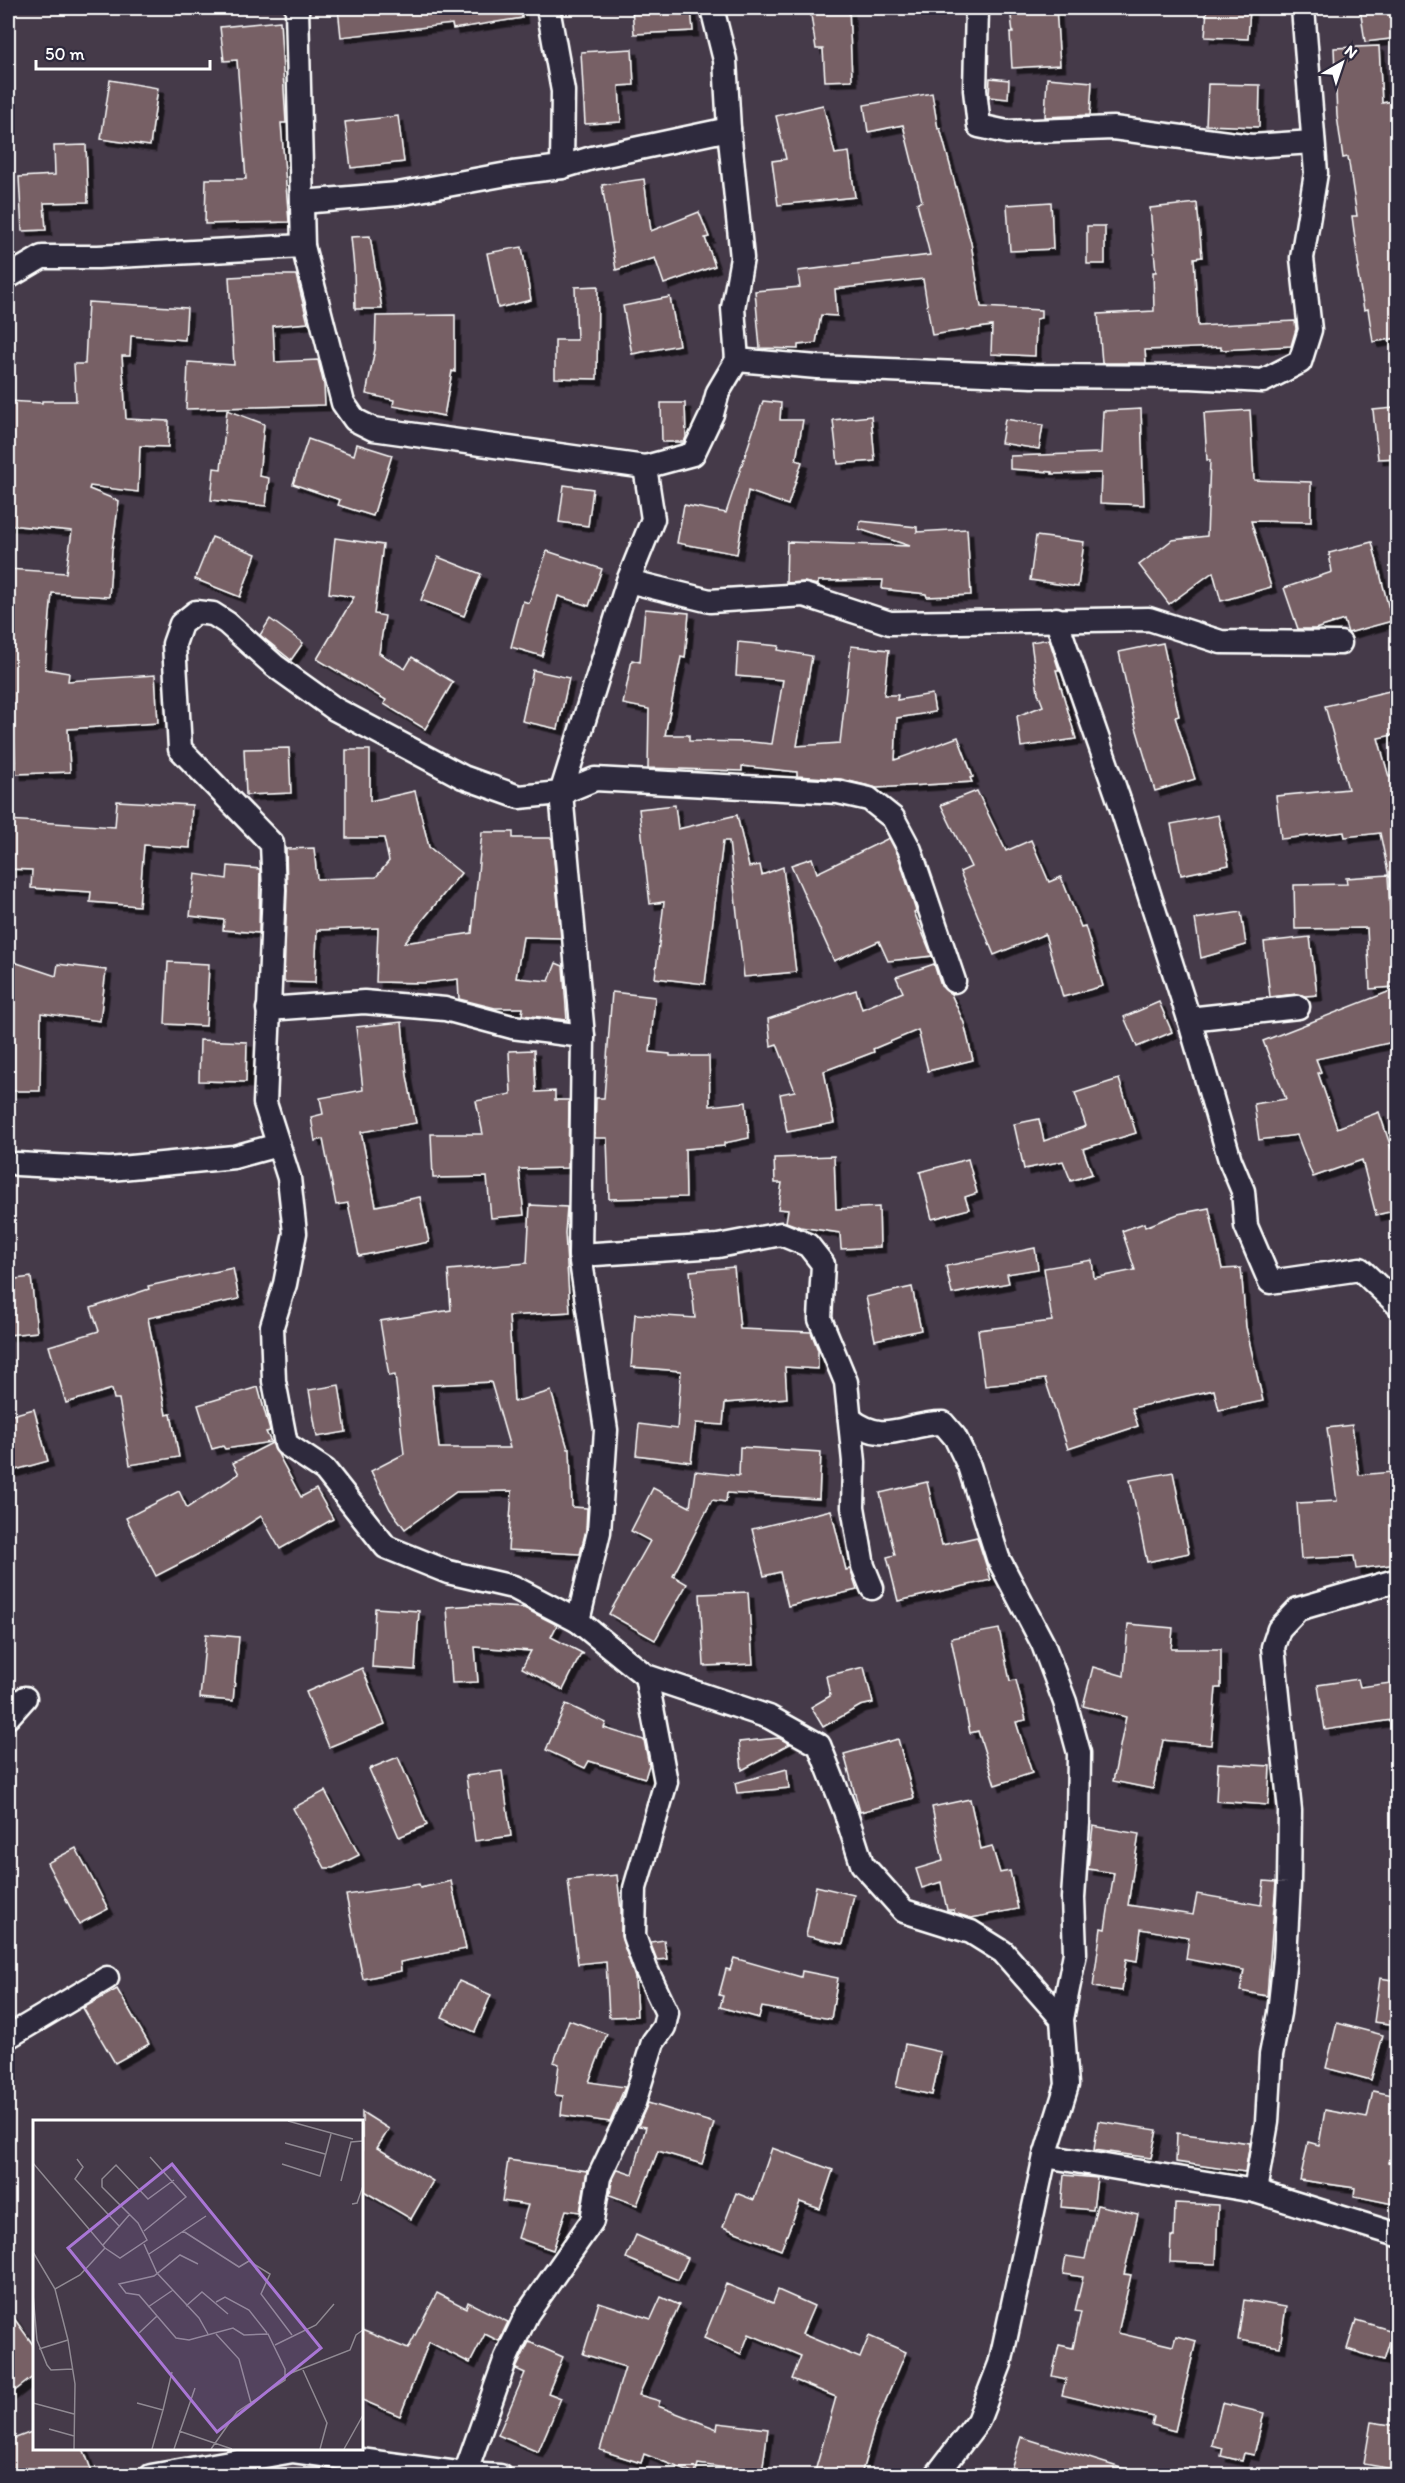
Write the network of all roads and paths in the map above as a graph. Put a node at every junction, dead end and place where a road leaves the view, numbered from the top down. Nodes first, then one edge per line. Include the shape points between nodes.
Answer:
1 (297, 8) edge
2 (548, 8) edge
3 (712, 8) edge
4 (977, 8) edge
5 (1303, 8) edge
6 (729, 129) junction
7 (1313, 142) junction
8 (562, 167) junction
9 (302, 202) junction
10 (303, 246) junction
11 (8, 277) edge
12 (737, 360) junction
13 (645, 467) junction
14 (628, 581) junction
15 (1056, 620) junction
16 (1340, 643) dead end
17 (561, 793) junction
18 (954, 981) dead end
19 (1298, 1007) dead end
20 (268, 1009) junction
21 (1189, 1019) junction
22 (583, 1036) junction
23 (278, 1145) junction
24 (17, 1164) dead end
25 (580, 1255) junction
26 (1398, 1305) edge
27 (850, 1419) junction
28 (1398, 1580) edge
29 (872, 1588) dead end
30 (578, 1621) junction
31 (646, 1676) junction
32 (26, 1698) dead end
33 (8, 1717) edge
34 (107, 1978) dead end
35 (1062, 2019) junction
36 (8, 2037) edge
37 (1045, 2156) junction
38 (1255, 2191) junction
39 (1398, 2235) edge
40 (465, 2474) junction
41 (151, 2475) edge
42 (500, 2475) edge
43 (938, 2475) edge

1 - 9 street
2 - 8 street via 563,92
3 - 6 street via 725,60
4 - 7 street via 975,90 979,126 1007,132 1113,128 1251,146
5 - 7 street
6 - 8 street
6 - 12 street via 742,258 733,308
7 - 12 street via 1316,173 1302,258 1310,330 1300,362 1263,381 1191,376 1020,376
8 - 9 street via 398,194
9 - 10 street
10 - 11 street via 42,257
10 - 13 street via 343,403 355,420 373,429
12 - 13 street via 718,392 693,454
13 - 14 street via 653,519
14 - 15 street via 710,601 804,595 890,623
14 - 17 street
15 - 16 street via 1149,619 1221,642
15 - 21 street
17 - 18 street via 595,779 838,792 869,799 893,819 910,850
17 - 20 street via 519,797 464,777 334,709 275,666 227,623 213,614 196,612 181,624 174,644 180,749 272,844 274,889
17 - 22 street
19 - 21 street
20 - 22 street via 364,1002 445,1009 512,1027
20 - 23 street via 265,1103
21 - 26 street via 1224,1142 1243,1191 1246,1226 1270,1282 1360,1269
22 - 25 street
23 - 24 street via 234,1157 110,1169
23 - 30 street via 289,1178 295,1233 272,1326 274,1381 286,1444 325,1470 386,1547 448,1572 513,1587
25 - 27 street via 718,1246 781,1234 808,1245 823,1264 820,1319 846,1382
25 - 30 street via 606,1430 599,1533
27 - 29 street via 853,1507 863,1566
27 - 35 street via 864,1430 891,1434 926,1423 943,1423 955,1437 981,1499 998,1558 1043,1644 1065,1702 1079,1754 1073,1898 1075,1953
28 - 38 street via 1298,1609 1279,1629 1273,1647 1290,1811 1289,1883 1279,2013
30 - 31 street
31 - 35 street via 770,1717 819,1745 862,1864 904,1911 971,1932 1003,1952
31 - 40 street via 666,1782 635,1888 634,1936 667,2013 664,2027 653,2042 634,2103 599,2177 592,2221 527,2314 506,2358
32 - 33 street
34 - 36 street
35 - 37 street via 1066,2085
37 - 38 street
37 - 43 street via 1000,2364 978,2421
38 - 39 street
40 - 41 street via 293,2451
40 - 42 street

